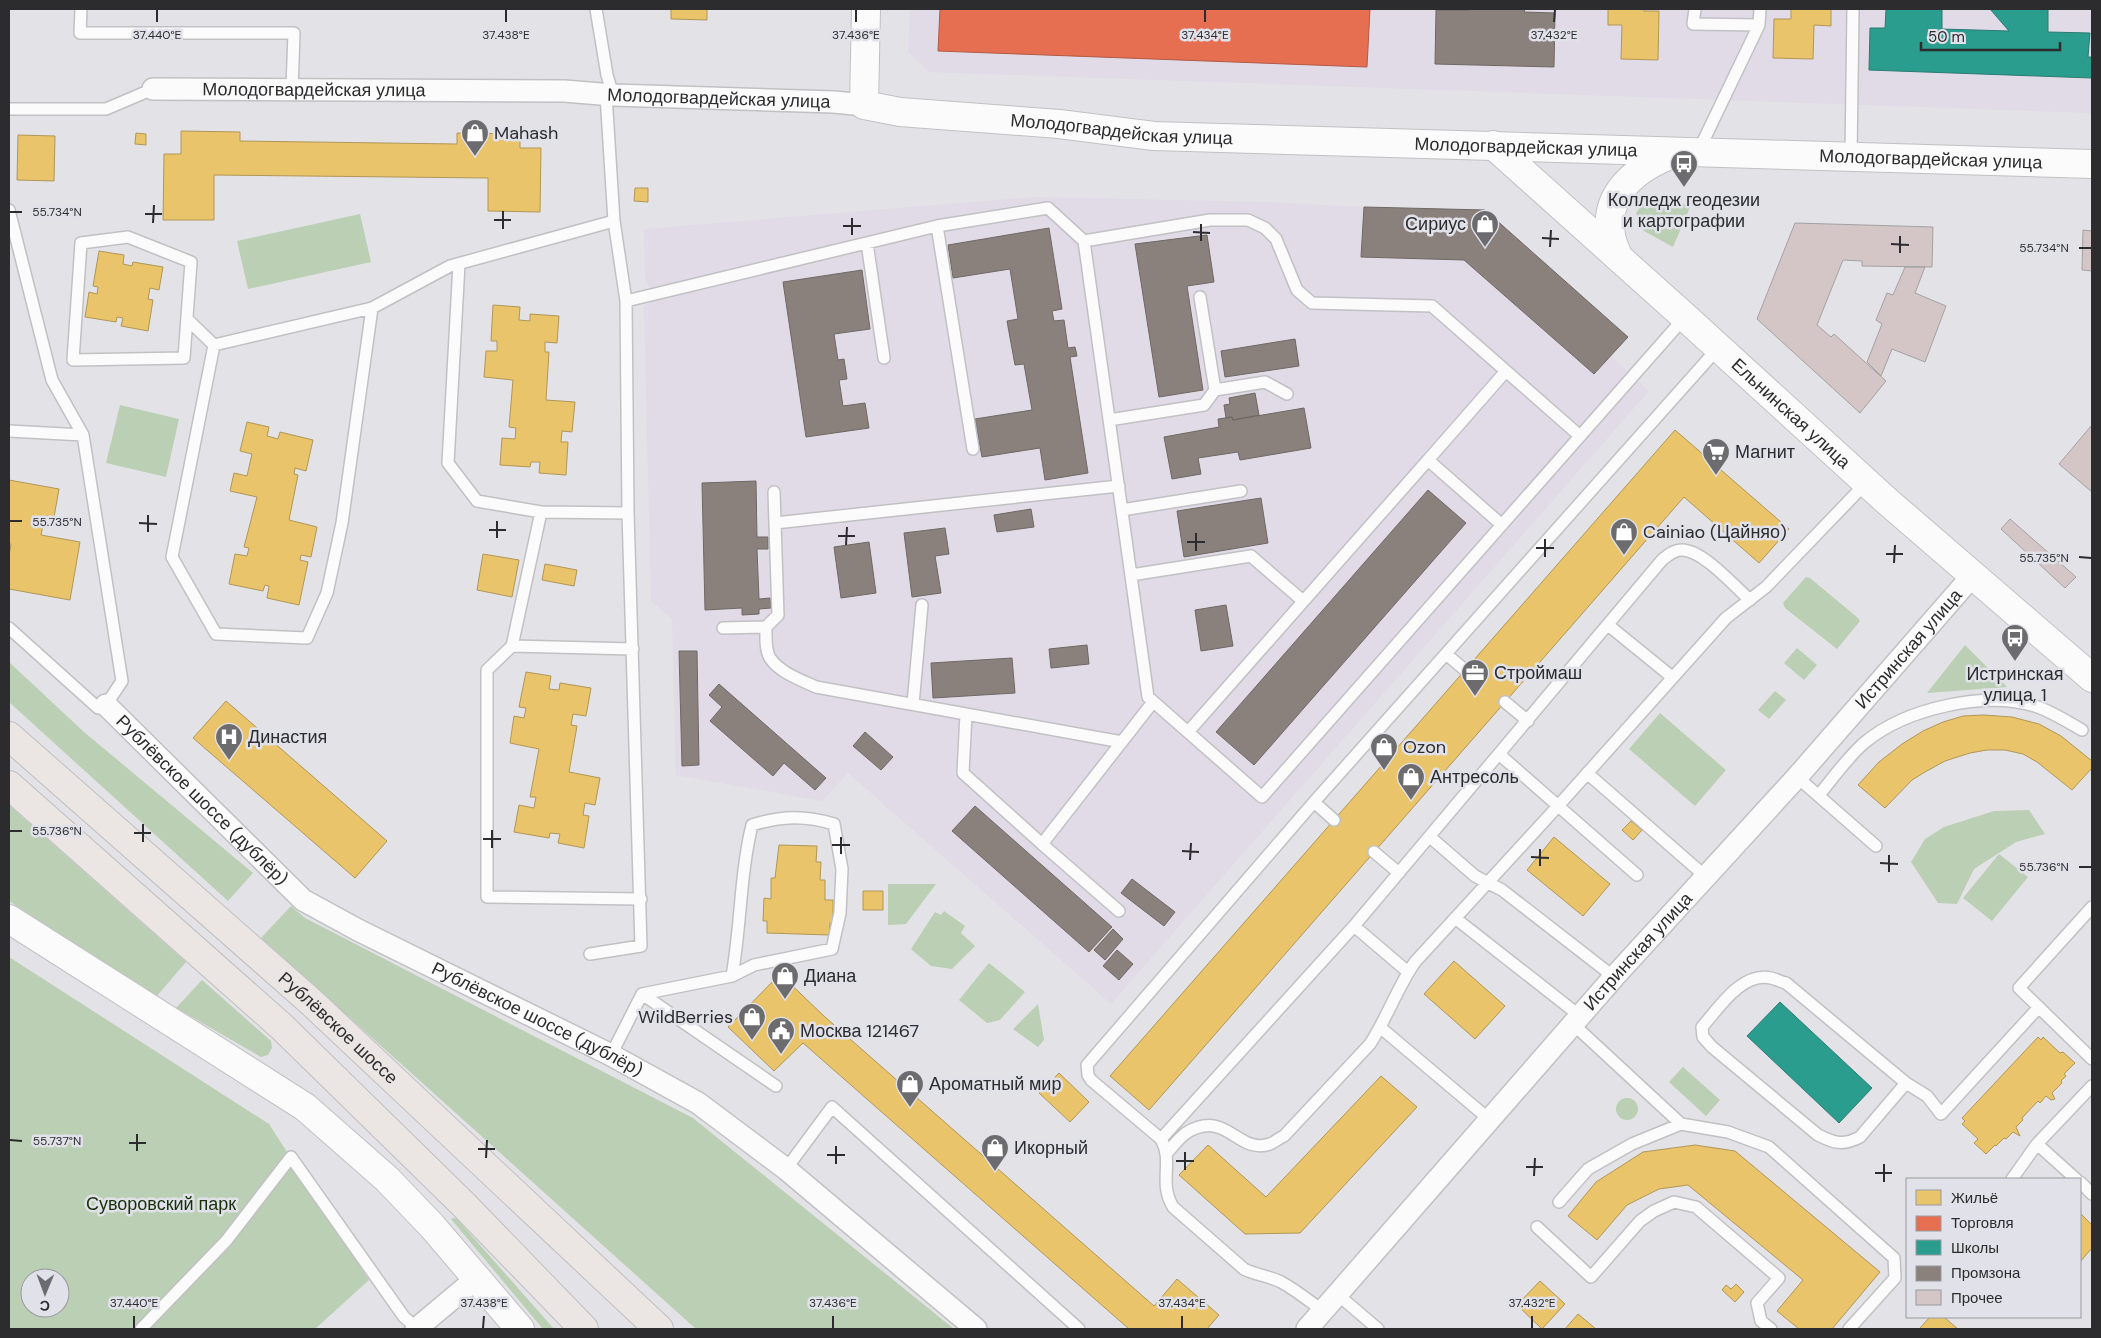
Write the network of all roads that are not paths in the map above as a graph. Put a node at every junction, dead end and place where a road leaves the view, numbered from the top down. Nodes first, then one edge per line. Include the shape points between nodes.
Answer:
1 (81, 9) edge
2 (596, 9) edge
3 (866, 9) edge
4 (1695, 9) edge
5 (1760, 9) edge
6 (1853, 9) edge
7 (1759, 25) junction
8 (152, 89) joint
9 (292, 89) junction
10 (610, 95) junction
11 (864, 105) junction
12 (9, 109) edge
13 (1493, 145) junction
14 (1687, 153) junction
15 (1851, 157) junction
16 (2092, 164) edge
17 (9, 210) edge
18 (614, 221) junction
19 (937, 226) junction
20 (1084, 240) junction
21 (867, 243) junction
22 (1618, 257) junction
23 (459, 264) junction
24 (1200, 297) dead end
25 (626, 301) junction
26 (372, 308) junction
27 (1685, 317) junction
28 (187, 319) junction
29 (214, 345) junction
30 (1719, 347) junction
31 (884, 358) dead end
32 (1506, 371) junction
33 (1215, 390) junction
34 (1287, 394) dead end
35 (1109, 420) junction
36 (9, 431) edge
37 (82, 436) junction
38 (1580, 436) junction
39 (973, 449) dead end
40 (1428, 460) junction
41 (1867, 482) junction
42 (1119, 486) junction
43 (1241, 491) dead end
44 (774, 492) dead end
45 (1122, 510) junction
46 (541, 512) junction
47 (628, 513) junction
48 (775, 523) junction
49 (1502, 525) junction
50 (1131, 574) junction
51 (1972, 575) junction
52 (1750, 600) junction
53 (1303, 601) junction
54 (922, 605) dead end
55 (1608, 625) junction
56 (766, 627) junction
57 (9, 628) edge
58 (723, 628) dead end
59 (512, 646) junction
60 (632, 649) junction
61 (1446, 654) junction
62 (1465, 670) dead end
63 (1672, 676) junction
64 (2092, 678) edge
65 (1153, 702) junction
66 (1505, 702) dead end
67 (913, 704) junction
68 (106, 705) junction
69 (966, 714) junction
70 (1528, 721) junction
71 (2082, 730) dead end
72 (1188, 732) junction
73 (9, 736) edge
74 (1122, 742) junction
75 (1500, 755) junction
76 (1587, 773) junction
77 (1797, 777) junction
78 (9, 784) edge
79 (1819, 795) junction
80 (1314, 802) junction
81 (1558, 806) junction
82 (1334, 820) dead end
83 (1430, 837) junction
84 (1042, 844) junction
85 (1876, 846) dead end
86 (1374, 852) dead end
87 (1399, 873) junction
88 (1638, 875) dead end
89 (1705, 876) junction
90 (1488, 883) junction
91 (641, 899) junction
92 (2092, 908) edge
93 (1118, 911) dead end
94 (1455, 918) junction
95 (9, 920) edge
96 (1354, 926) junction
97 (590, 954) dead end
98 (1408, 972) junction
99 (732, 976) junction
100 (1614, 977) junction
101 (642, 994) junction
102 (2039, 1007) junction
103 (1576, 1020) junction
104 (1381, 1028) junction
105 (611, 1055) junction
106 (2092, 1059) edge
107 (1906, 1083) junction
108 (776, 1086) dead end
109 (2092, 1086) edge
110 (1490, 1120) junction
111 (1681, 1124) junction
112 (1161, 1139) junction
113 (2037, 1144) junction
114 (1166, 1153) junction
115 (786, 1170) junction
116 (2013, 1178) edge
117 (2075, 1178) edge
118 (2081, 1183) edge
119 (2092, 1194) edge
120 (1559, 1202) dead end
121 (1537, 1227) dead end
122 (477, 1278) junction
123 (1336, 1294) junction
124 (1323, 1311) junction
125 (141, 1329) edge
126 (417, 1329) edge
127 (520, 1329) edge
128 (584, 1329) edge
129 (659, 1329) edge
130 (976, 1329) edge
131 (1080, 1329) edge
132 (1307, 1329) edge
133 (1378, 1329) edge
134 (1771, 1329) edge
135 (1848, 1329) edge

1 - 9 lane via 80,33 294,33
2 - 10 lane
3 - 11 street
4 - 7 lane via 1693,24
5 - 7 lane
6 - 15 lane
7 - 14 lane
8 - 9 street, Молодогвардейская улица
8 - 12 lane via 106,109
9 - 10 street, Молодогвардейская улица via 564,91
10 - 11 street, Молодогвардейская улица
10 - 18 lane
11 - 13 street, Молодогвардейская улица via 900,112 1059,124 1154,136
13 - 14 street, Молодогвардейская улица
13 - 22 street, Ельнинская улица
14 - 15 street, Молодогвардейская улица
14 - 22 street via 1653,161 1621,188 1610,216 1611,235
15 - 16 street, Молодогвардейская улица
17 - 37 lane via 52,380
18 - 23 lane
18 - 25 lane
19 - 20 lane via 1048,208
19 - 21 lane
19 - 39 lane
20 - 32 lane via 1210,220 1248,220 1266,228 1276,239 1297,290 1312,303 1432,306
20 - 35 lane
21 - 25 lane
21 - 31 lane
22 - 27 street, Ельнинская улица
23 - 26 lane
23 - 46 lane via 448,463 477,501
24 - 33 lane
25 - 47 lane
26 - 29 lane
26 - 29 lane via 342,523 327,593 307,638 216,634 172,556
27 - 30 street, Ельнинская улица
27 - 38 lane
28 - 28 lane via 184,358 73,360 81,243 128,237 191,262
28 - 29 lane
30 - 41 street, Ельнинская улица
30 - 61 lane
32 - 38 lane
32 - 40 lane
33 - 34 lane via 1264,382
33 - 35 lane via 1204,405
35 - 42 lane
36 - 37 lane
37 - 68 lane via 122,681
38 - 49 lane
40 - 49 lane
40 - 53 lane
41 - 51 street, Ельнинская улица
41 - 52 lane
42 - 45 lane
42 - 48 lane
43 - 45 lane
44 - 48 lane
45 - 50 lane
46 - 47 lane
46 - 59 lane
47 - 60 lane
48 - 56 lane via 778,615
49 - 72 lane via 1262,797
50 - 53 lane via 1251,556
50 - 65 lane via 1148,697
51 - 64 street, Ельнинская улица
51 - 77 street, Истринская улица
52 - 55 lane via 1702,557 1682,550 1662,560
52 - 63 lane via 1726,618
53 - 72 lane
54 - 67 lane
55 - 63 lane
55 - 70 lane
56 - 58 lane
56 - 67 lane via 770,658 786,673 816,687
57 - 68 lane via 98,708
59 - 60 lane
59 - 91 lane via 486,670 487,897
60 - 91 lane
61 - 62 lane
61 - 80 lane
63 - 76 lane
65 - 72 lane
65 - 74 lane
66 - 70 lane
67 - 69 lane
68 - 105 street, Рублёвское шоссе (дублёр) via 304,900
69 - 74 lane
69 - 84 lane via 963,774
70 - 75 lane
71 - 79 lane via 2038,707 1982,702 1936,707 1889,727 1865,742
73 - 129 main road, Рублёвское шоссе via 310,1001
74 - 84 lane
75 - 81 lane
75 - 83 lane
76 - 81 lane
76 - 89 lane
77 - 79 lane
77 - 89 street, Истринская улица
78 - 128 main road via 282,1026 463,1204
79 - 85 lane
80 - 82 lane
80 - 112 lane via 1087,1065 1092,1080
81 - 88 lane
81 - 90 lane
83 - 87 lane
83 - 90 lane via 1475,876
84 - 93 lane
86 - 87 lane
87 - 96 lane
89 - 100 street, Истринская улица
90 - 94 lane
90 - 100 lane via 1502,890
91 - 97 lane via 641,946
92 - 102 lane via 2020,988
94 - 98 lane
94 - 103 lane
95 - 122 street via 305,1107 388,1179
96 - 98 lane
96 - 112 lane
98 - 104 lane
99 - 99 lane via 738,942 744,857 752,825 793,816 834,824 842,869 840,912 832,949 754,965
99 - 101 lane
100 - 103 street, Истринская улица
101 - 105 lane
101 - 108 lane
102 - 106 lane
102 - 107 lane via 1941,1114 1927,1096
103 - 110 street, Истринская улица
103 - 111 lane
104 - 110 lane
104 - 114 lane via 1370,1044 1284,1136 1271,1144 1247,1144 1228,1130 1208,1125 1184,1134
105 - 115 street, Рублёвское шоссе (дублёр) via 698,1103
107 - 107 lane via 1786,984 1770,977 1742,984 1702,1027 1703,1037 1712,1047 1818,1134 1834,1143 1860,1137
109 - 113 lane
110 - 123 street, Истринская улица
111 - 120 lane via 1632,1144 1588,1169
111 - 135 lane via 1728,1132 1769,1147 1894,1258 1895,1278
112 - 114 lane
113 - 116 lane
113 - 117 lane
114 - 124 lane via 1165,1185 1173,1207 1244,1269 1279,1281
115 - 130 street, Рублёвское шоссе (дублёр)
115 - 131 lane via 832,1107
118 - 119 lane
121 - 134 lane via 1591,1277 1647,1216 1674,1202 1696,1207 1779,1278 1757,1303 1761,1321
122 - 126 street
122 - 127 street
123 - 124 street, Истринская улица
123 - 133 lane
124 - 132 street, Истринская улица
125 - 126 lane via 226,1241 291,1157 404,1317

